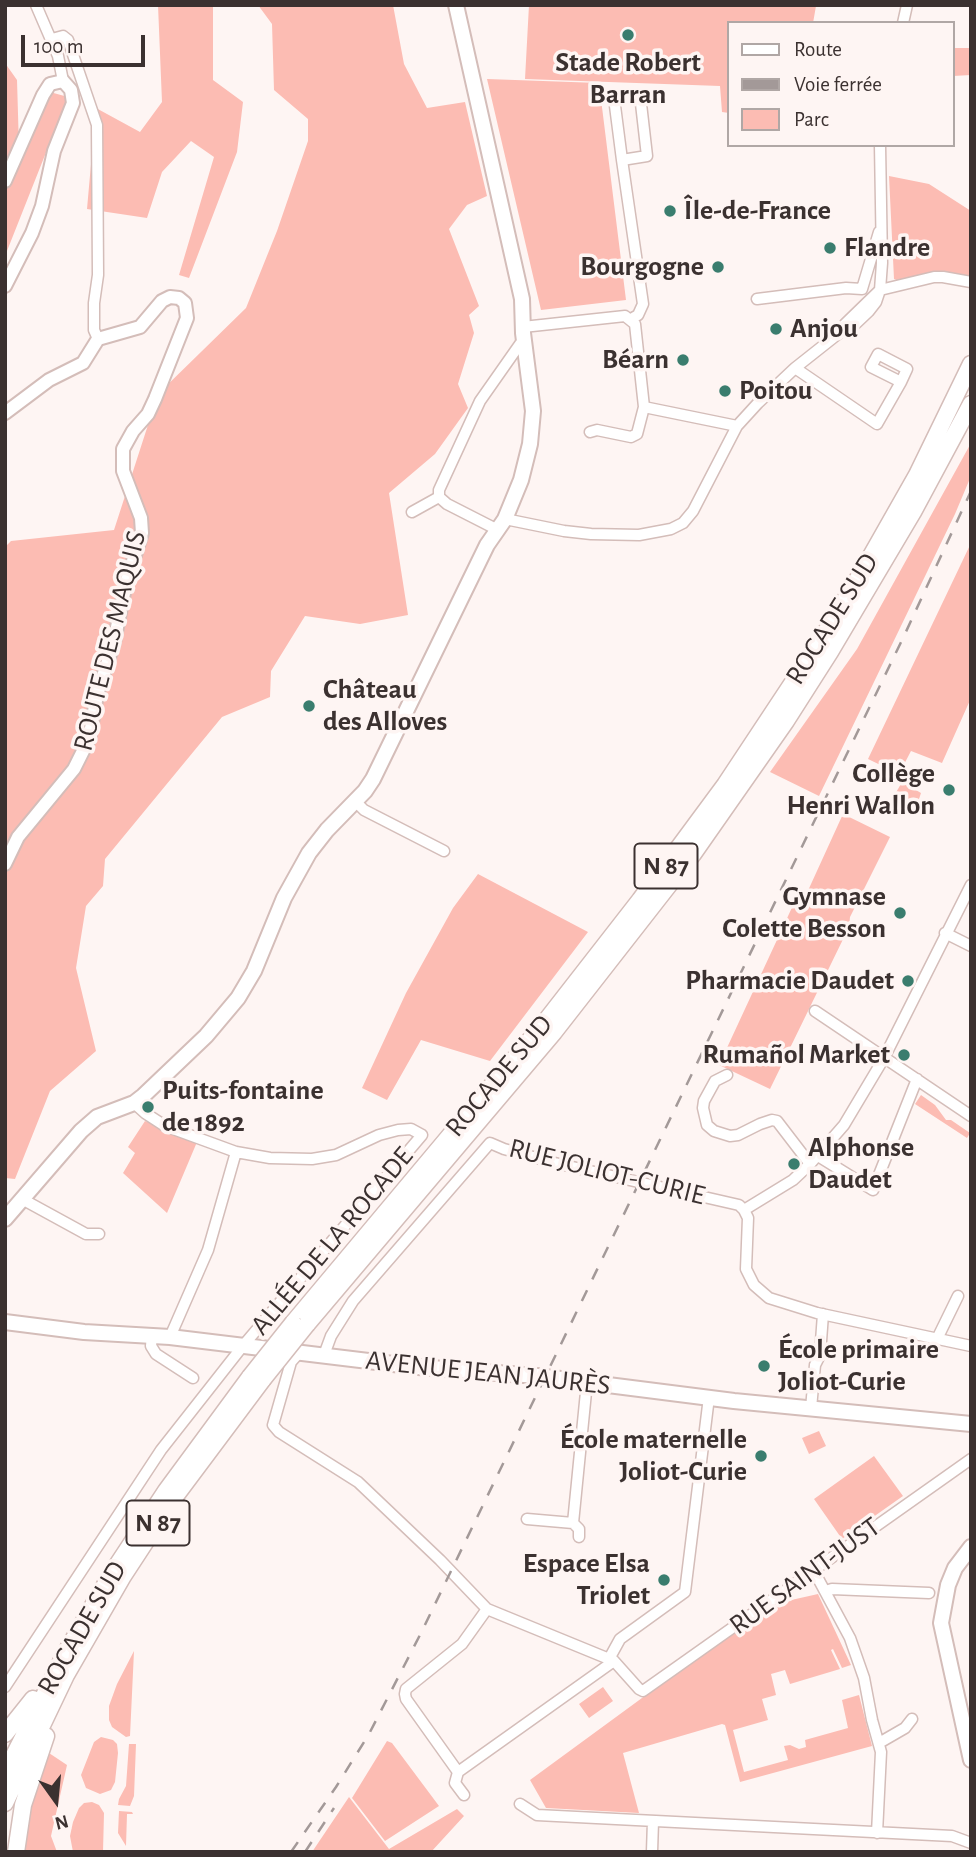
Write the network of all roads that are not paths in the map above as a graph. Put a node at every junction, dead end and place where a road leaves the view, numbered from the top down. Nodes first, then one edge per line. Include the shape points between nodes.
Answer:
1 (36, 5) edge
2 (456, 5) edge
3 (52, 39) junction
4 (63, 81) junction
5 (880, 147) edge
6 (622, 160) junction
7 (5, 181) edge
8 (881, 225) junction
9 (971, 282) edge
10 (5, 286) edge
11 (880, 290) junction
12 (757, 299) dead end
13 (631, 319) junction
14 (524, 334) junction
15 (98, 339) junction
16 (971, 364) edge
17 (795, 368) junction
18 (901, 382) dead end
19 (971, 404) edge
20 (644, 407) junction
21 (5, 413) edge
22 (737, 426) junction
23 (590, 432) dead end
24 (439, 497) junction
25 (412, 512) dead end
26 (501, 524) junction
27 (356, 802) junction
28 (444, 851) dead end
29 (5, 864) edge
30 (971, 885) edge
31 (945, 933) junction
32 (971, 946) edge
33 (815, 1011) dead end
34 (884, 1058) junction
35 (727, 1075) dead end
36 (916, 1079) junction
37 (134, 1103) junction
38 (971, 1116) edge
39 (236, 1152) junction
40 (818, 1156) junction
41 (810, 1164) junction
42 (22, 1199) junction
43 (744, 1210) junction
44 (5, 1219) edge
45 (99, 1234) dead end
46 (958, 1296) dead end
47 (823, 1314) junction
48 (5, 1322) edge
49 (300, 1323) junction
50 (152, 1335) junction
51 (170, 1337) junction
52 (937, 1339) junction
53 (971, 1346) edge
54 (242, 1347) junction
55 (299, 1353) junction
56 (324, 1356) junction
57 (193, 1378) dead end
58 (256, 1378) junction
59 (587, 1382) junction
60 (709, 1397) junction
61 (811, 1408) junction
62 (971, 1423) edge
63 (971, 1459) edge
64 (527, 1519) dead end
65 (573, 1523) junction
66 (579, 1537) dead end
67 (971, 1547) edge
68 (814, 1572) junction
69 (826, 1591) junction
70 (929, 1593) dead end
71 (487, 1609) junction
72 (65, 1654) junction
73 (611, 1660) junction
74 (66, 1675) junction
75 (5, 1688) edge
76 (912, 1719) dead end
77 (5, 1734) edge
78 (879, 1743) junction
79 (971, 1760) edge
80 (458, 1772) junction
81 (5, 1773) edge
82 (464, 1795) dead end
83 (5, 1803) edge
84 (520, 1804) dead end
85 (653, 1821) junction
86 (877, 1833) junction
87 (971, 1843) edge
88 (16, 1852) edge
89 (652, 1852) edge

1 - 3 street
2 - 14 main road via 517,275
3 - 4 street
3 - 15 street via 63,36 68,40 97,125 94,330
4 - 7 street via 47,88
4 - 10 street via 71,90 73,103 54,151 32,233
5 - 8 street
6 - 6 street via 614,97 640,95 647,156
6 - 13 street via 643,304
8 - 11 street
8 - 12 street via 862,289
9 - 11 street via 934,277
11 - 17 street via 876,302 851,328 842,330
13 - 14 street via 617,316
13 - 20 street
14 - 24 street via 480,401
14 - 26 main road via 533,426 526,463
15 - 21 street via 83,363 40,386
15 - 29 street, ROUTE DES MAQUIS via 140,327 170,297 179,298 188,309 148,414 123,449 122,471 141,517 142,533 89,740 74,769 18,838
16 - 49 highway, ROCADE SUD / N 87 via 917,475 862,572 725,785 545,1022
17 - 18 street via 877,424
17 - 22 street
19 - 49 highway, ROCADE SUD / N 87 via 837,640 701,843 554,1032
20 - 22 street
20 - 23 street via 637,434 631,437
22 - 26 street via 694,511 671,529 639,535 591,534
24 - 25 street
24 - 26 street
26 - 27 main road via 373,779
27 - 28 street
27 - 37 main road via 309,853 284,898 254,971 230,1009
30 - 31 street
31 - 32 street
31 - 34 street
33 - 34 street
34 - 36 street
34 - 40 street via 844,1125
35 - 41 street via 715,1081 704,1101 707,1125 730,1136 777,1121
36 - 38 street
36 - 40 street via 873,1191
37 - 39 street via 165,1126
37 - 42 main road via 90,1122
39 - 51 street via 208,1250
39 - 54 street, ALLÉE DE LA ROCADE via 312,1159 336,1155 388,1132 411,1129 422,1135
40 - 41 street
41 - 43 street via 782,1188
42 - 44 main road
42 - 45 street via 86,1234
43 - 47 street via 748,1218 745,1260 754,1285 769,1298
43 - 56 street, RUE JOLIOT-CURIE via 728,1202 555,1163 490,1143 353,1301
46 - 52 street
47 - 52 street
47 - 61 street
48 - 50 main road, AVENUE JEAN JAURÈS
49 - 58 highway, ROCADE SUD / N 87, bridge
50 - 51 main road, AVENUE JEAN JAURÈS
50 - 57 street via 156,1354
51 - 54 main road, AVENUE JEAN JAURÈS
52 - 53 street
54 - 55 main road, AVENUE JEAN JAURÈS
54 - 75 street, ALLÉE DE LA ROCADE via 161,1450
55 - 56 main road, AVENUE JEAN JAURÈS
55 - 71 street via 284,1381 273,1425 358,1482
56 - 59 main road, AVENUE JEAN JAURÈS
58 - 72 highway, ROCADE SUD / N 87 via 203,1438 134,1538
58 - 74 highway, ROCADE SUD / N 87 via 123,1576
59 - 60 main road, AVENUE JEAN JAURÈS
59 - 65 street
60 - 61 main road, AVENUE JEAN JAURÈS
60 - 73 street via 685,1592 620,1639
61 - 62 main road, AVENUE JEAN JAURÈS
63 - 68 street, RUE SAINT-JUST
64 - 65 street
65 - 66 street
67 - 79 main road via 948,1585 941,1623
68 - 69 street
68 - 73 street, RUE SAINT-JUST via 646,1690 639,1689
69 - 70 street
69 - 78 street via 858,1660
71 - 73 street
71 - 80 street via 462,1644 405,1694
72 - 77 highway
72 - 81 highway, ROCADE SUD / N 87
73 - 80 street
74 - 83 highway, ROCADE SUD / N 87
74 - 88 highway via 27,1789
76 - 78 street
78 - 86 street
80 - 82 street via 455,1783
84 - 85 street via 537,1815
85 - 86 street
85 - 89 street
86 - 87 street via 952,1836

